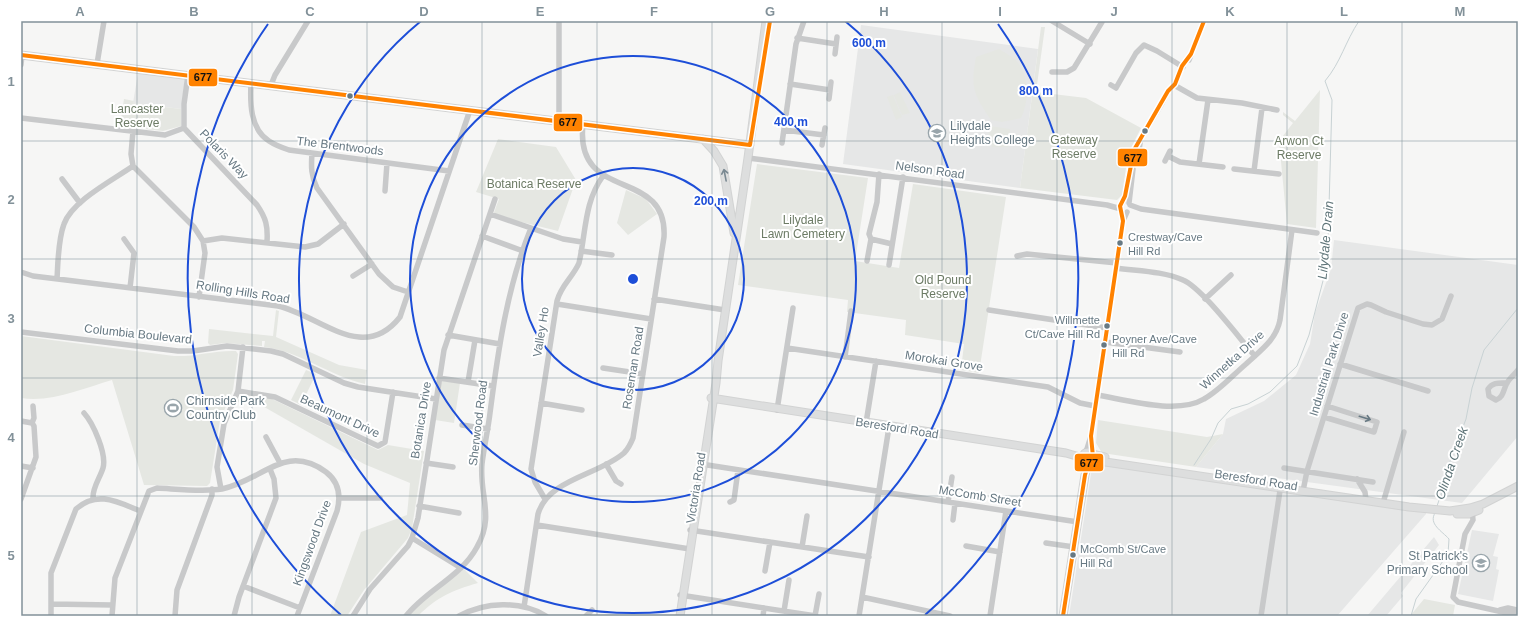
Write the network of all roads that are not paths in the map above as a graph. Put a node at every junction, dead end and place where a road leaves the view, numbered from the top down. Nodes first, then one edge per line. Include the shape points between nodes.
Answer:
1 (104, 21) edge
2 (308, 21) edge
3 (559, 21) edge
4 (766, 21) edge
5 (770, 21) edge
6 (804, 21) edge
7 (1052, 21) edge
8 (1204, 21) edge
9 (1102, 22) dead end
10 (837, 37) dead end
11 (797, 38) junction
12 (836, 44) junction
13 (1090, 44) junction
14 (835, 54) dead end
15 (22, 55) edge
16 (97, 64) junction
17 (21, 65) edge
18 (1183, 67) junction
19 (1052, 72) dead end
20 (188, 75) junction
21 (831, 82) dead end
22 (251, 83) junction
23 (790, 84) junction
24 (271, 85) junction
25 (1175, 85) junction
26 (1116, 88) dead end
27 (830, 90) junction
28 (829, 99) dead end
29 (1208, 100) junction
30 (1262, 108) junction
31 (470, 110) junction
32 (1277, 110) dead end
33 (754, 116) junction
34 (21, 118) edge
35 (559, 121) junction
36 (583, 124) junction
37 (184, 128) junction
38 (825, 128) dead end
39 (784, 130) junction
40 (132, 131) junction
41 (824, 136) junction
42 (703, 139) junction
43 (782, 143) dead end
44 (750, 145) junction
45 (822, 145) dead end
46 (312, 153) junction
47 (1168, 156) dead end
48 (748, 158) junction
49 (387, 163) junction
50 (1199, 164) junction
51 (133, 166) junction
52 (1223, 167) dead end
53 (1234, 169) dead end
54 (449, 171) junction
55 (1254, 171) junction
56 (879, 174) junction
57 (1279, 174) dead end
58 (603, 176) junction
59 (903, 177) junction
60 (62, 179) dead end
61 (385, 191) dead end
62 (495, 199) dead end
63 (80, 203) junction
64 (1125, 207) junction
65 (490, 214) junction
66 (344, 224) junction
67 (531, 228) junction
68 (1292, 230) junction
69 (1317, 233) dead end
70 (482, 236) junction
71 (124, 239) dead end
72 (871, 239) junction
73 (583, 240) junction
74 (203, 241) junction
75 (735, 241) junction
76 (268, 242) junction
77 (892, 244) junction
78 (523, 251) junction
79 (581, 251) junction
80 (612, 255) dead end
81 (1017, 256) dead end
82 (866, 261) dead end
83 (372, 264) junction
84 (889, 264) dead end
85 (1116, 265) junction
86 (21, 272) edge
87 (1231, 275) dead end
88 (353, 276) dead end
89 (57, 279) junction
90 (130, 288) junction
91 (408, 292) junction
92 (199, 296) junction
93 (1451, 296) dead end
94 (1205, 298) junction
95 (654, 299) junction
96 (557, 304) junction
97 (793, 308) dead end
98 (725, 310) junction
99 (989, 310) dead end
100 (851, 311) dead end
101 (651, 319) junction
102 (1107, 328) junction
103 (21, 332) edge
104 (448, 335) junction
105 (475, 340) junction
106 (1105, 342) junction
107 (500, 344) junction
108 (244, 347) junction
109 (787, 348) junction
110 (1180, 352) dead end
111 (1254, 356) junction
112 (845, 357) junction
113 (876, 361) junction
114 (1340, 364) junction
115 (603, 368) dead end
116 (1518, 370) edge
117 (643, 374) junction
118 (439, 378) junction
119 (468, 382) junction
120 (1507, 383) dead end
121 (493, 386) junction
122 (238, 391) junction
123 (1428, 391) dead end
124 (393, 392) junction
125 (1097, 395) junction
126 (436, 399) junction
127 (712, 400) junction
128 (541, 403) junction
129 (33, 406) dead end
130 (1095, 406) junction
131 (1327, 406) junction
132 (582, 410) dead end
133 (777, 410) junction
134 (84, 413) dead end
135 (1324, 416) junction
136 (21, 421) edge
137 (32, 423) junction
138 (866, 423) junction
139 (462, 425) dead end
140 (889, 427) junction
141 (488, 429) junction
142 (1404, 432) dead end
143 (266, 437) dead end
144 (1088, 457) junction
145 (280, 463) junction
146 (426, 463) junction
147 (606, 464) junction
148 (702, 465) junction
149 (21, 466) edge
150 (453, 467) dead end
151 (33, 468) junction
152 (270, 468) junction
153 (1284, 468) dead end
154 (738, 470) junction
155 (1307, 471) junction
156 (952, 477) dead end
157 (1357, 479) junction
158 (1373, 482) dead end
159 (621, 484) dead end
160 (1281, 486) junction
161 (1518, 486) edge
162 (212, 489) junction
163 (221, 489) junction
164 (1304, 489) junction
165 (880, 492) junction
166 (94, 498) junction
167 (340, 498) junction
168 (380, 498) dead end
169 (21, 499) edge
170 (545, 499) junction
171 (1366, 499) junction
172 (1383, 501) junction
173 (730, 502) dead end
174 (948, 502) junction
175 (955, 503) junction
176 (419, 506) junction
177 (1473, 510) junction
178 (140, 511) junction
179 (1006, 511) junction
180 (459, 512) dead end
181 (807, 516) dead end
182 (953, 520) dead end
183 (1078, 522) junction
184 (536, 525) junction
185 (692, 530) junction
186 (412, 538) junction
187 (770, 542) junction
188 (1046, 543) dead end
189 (966, 546) dead end
190 (802, 547) junction
191 (1074, 547) junction
192 (689, 548) junction
193 (1000, 552) junction
194 (869, 557) junction
195 (460, 568) junction
196 (765, 571) dead end
197 (789, 580) dead end
198 (243, 586) junction
199 (819, 594) dead end
200 (682, 595) junction
201 (862, 597) junction
202 (51, 604) junction
203 (112, 605) junction
204 (524, 607) junction
205 (300, 608) junction
206 (764, 608) junction
207 (592, 610) dead end
208 (784, 611) junction
209 (1517, 612) edge
210 (791, 614) edge
211 (51, 616) edge
212 (112, 616) edge
213 (175, 616) edge
214 (234, 616) edge
215 (297, 616) edge
216 (353, 616) edge
217 (406, 616) edge
218 (459, 616) edge
219 (546, 616) edge
220 (586, 616) edge
221 (677, 616) edge
222 (680, 616) edge
223 (763, 616) edge
224 (816, 616) edge
225 (859, 616) edge
226 (950, 616) edge
227 (990, 616) edge
228 (1063, 616) edge
229 (1261, 616) edge

1 - 16 street
2 - 24 street
3 - 35 street
4 - 33 main road, Victoria Road
5 - 33 main road, Victoria Road
6 - 11 street
7 - 13 street
8 - 18 street via 1190,57
9 - 13 street
10 - 12 street
11 - 12 street
11 - 23 street
12 - 14 street
13 - 19 street via 1074,68 1060,74
15 - 16 main road
15 - 17 street
16 - 20 main road
18 - 25 street
18 - 26 street via 1157,51 1143,46 1136,53
20 - 22 main road
20 - 37 street, Polaris Way
21 - 27 street
22 - 24 main road
22 - 46 street, The Brentwoods via 252,115 258,129 268,141 289,150
23 - 27 street
23 - 39 street
24 - 31 main road
25 - 29 street via 1194,97
25 - 64 street via 1165,97 1134,150 1130,162
27 - 28 street
29 - 30 street via 1242,103
29 - 50 street
30 - 32 street
30 - 55 street
31 - 35 main road
31 - 54 street, Rolling Hills Road
33 - 44 main road, Victoria Road
34 - 40 street
35 - 36 main road
36 - 42 main road
36 - 58 street, Roseman Road via 585,153
37 - 40 street via 165,135
37 - 76 street, Polaris Way via 266,217
38 - 41 street
39 - 41 street
39 - 43 street
40 - 51 street
41 - 45 street
42 - 44 main road
75 -> 42 main road via 724,170 718,156
44 - 48 main road, Victoria Road
46 - 49 street, The Brentwoods
46 - 66 street via 313,180
47 - 50 street via 1180,162
48 - 56 street, Nelson Road
48 - 75 main road, Victoria Road
49 - 54 street, The Brentwoods
49 - 61 street
50 - 52 street
51 - 63 street
51 - 74 street via 194,227
53 - 55 street
54 - 91 street, Rolling Hills Road
55 - 57 street
56 - 59 street, Nelson Road
56 - 72 street via 877,202 869,234
58 - 73 street, Valley Ho via 590,199
58 - 95 street, Roseman Road via 644,193 660,211 664,222 664,237
59 - 64 street, Nelson Road
59 - 77 street
60 - 63 street
62 - 65 street, Botanica Drive
63 - 89 street via 64,223
64 - 68 street, Nelson Road
64 - 85 street
65 - 67 street
65 - 70 street, Botanica Drive
66 - 76 street via 318,244 305,247
66 - 83 street
67 - 73 street
67 - 78 street, Sherwood Road
68 - 69 street, Nelson Road
68 - 111 street, Winnetka Drive via 1279,326 1272,340
70 - 78 street
70 - 104 street, Botanica Drive
71 - 90 street via 134,253
72 - 77 street
72 - 82 street
73 - 79 street, Valley Ho
74 - 76 street via 222,238
74 - 92 street
75 - 98 main road, Victoria Road
77 - 84 street
78 - 107 street, Sherwood Road via 509,295
79 - 80 street
79 - 96 street, Valley Ho via 577,267 561,289
81 - 85 street via 1027,254
83 - 88 street
83 - 91 street via 387,283
85 - 94 street via 1177,278 1189,283
85 - 102 street
86 - 89 street, Rolling Hills Road
87 - 94 street
89 - 90 street, Rolling Hills Road
90 - 92 street, Rolling Hills Road
91 - 92 street, Rolling Hills Road via 400,317 392,327 381,335 365,338 350,336 285,308
93 - 114 street, Industrial Park Drive via 1442,319 1432,325 1371,305 1362,305 1356,312
94 - 111 street
95 - 98 street
95 - 101 street, Roseman Road
96 - 101 street
96 - 128 street, Valley Ho
97 - 109 street
98 - 127 main road, Victoria Road
99 - 102 street
100 - 112 street
101 - 117 street, Roseman Road
102 - 106 street
103 - 108 street, Columbia Boulevard via 178,351 227,346
104 - 105 street
104 - 118 street, Botanica Drive
105 - 107 street
105 - 119 street
106 - 110 street
106 - 125 street
107 - 121 street, Sherwood Road
108 - 122 street
108 - 124 street, Columbia Boulevard via 283,354 344,383
109 - 112 street, Morokai Grove
109 - 133 street
111 - 125 street, Winnetka Drive via 1211,394 1188,406 1175,407
112 - 113 street, Morokai Grove
113 - 130 street, Morokai Grove via 1048,388 1080,403
113 - 138 street
114 - 123 street
114 - 131 street, Industrial Park Drive
115 - 117 street
116 - 120 street
117 - 147 street, Roseman Road via 633,438 624,453
118 - 119 street
118 - 126 street, Botanica Drive
119 - 121 street
121 - 141 street, Sherwood Road
122 - 124 street, Beaumont Drive via 275,397 378,446 385,442
122 - 163 street via 224,424 217,468
124 - 126 street, Columbia Boulevard
125 - 130 street
126 - 146 street, Botanica Drive
127 - 133 main road, Beresford Road
127 - 148 main road, Victoria Road
128 - 132 street
128 - 170 street, Valley Ho via 532,469 535,482
129 - 137 street
130 - 144 street
131 - 135 street, Industrial Park Drive
131 -> 135 street via 1377,422 1376,427 1374,432
133 - 138 main road, Beresford Road
134 - 166 street via 91,420 104,460
135 - 155 street, Industrial Park Drive
136 - 137 street
137 - 151 street via 36,449
138 - 140 main road, Beresford Road
139 - 141 street
140 - 144 main road, Beresford Road
140 - 165 street
141 - 195 street, Sherwood Road via 482,468 486,504 485,527 478,546
142 - 172 street
143 - 145 street
144 - 160 main road, Beresford Road
144 - 183 main road
145 - 152 street, Kingswood Drive
145 - 167 street, Kingswood Drive via 301,460 316,466 332,478
146 - 150 street
146 - 176 street, Botanica Drive
147 - 159 street via 616,481
147 - 170 street, Roseman Road via 554,491
148 - 154 street, McComb Street
148 - 185 main road, Victoria Road
149 - 151 street
151 - 169 street
152 - 163 street, Kingswood Drive
152 - 198 street via 276,498
153 - 155 street
154 - 165 street, McComb Street
154 - 173 street via 734,500
155 - 157 street
155 - 164 street, Industrial Park Drive
156 - 174 street
157 - 158 street
157 - 171 street
160 - 164 main road, Beresford Road
160 - 229 street
161 - 177 main road, Beresford Road via 1484,507
162 - 163 street, Kingswood Drive
162 - 178 street, Kingswood Drive via 157,488 151,490
162 - 213 street via 177,590
164 - 171 main road, Beresford Road
165 - 174 street, McComb Street
165 - 194 street
166 - 178 street via 105,498
166 - 202 street via 82,503 73,515 51,573
167 - 168 street
167 - 205 street, Kingswood Drive
170 - 184 street via 539,510
171 - 172 main road, Beresford Road
172 - 177 main road, Beresford Road via 1458,514
174 - 175 street, McComb Street
175 - 179 street, McComb Street
175 - 182 street
176 - 180 street
176 - 186 street, Botanica Drive
177 - 209 street via 1474,520 1466,532 1454,587 1454,599 1458,602 1500,610 1508,608
178 - 203 street via 115,578
179 - 183 street, McComb Street
179 - 193 street
181 - 190 street
183 - 191 main road
184 - 192 street
184 - 204 street
185 - 187 street
185 - 192 main road, Victoria Road
186 - 195 street
186 - 216 street, Botanica Drive via 370,589
187 - 190 street
187 - 196 street
188 - 191 street
189 - 193 street
190 - 194 street
191 - 228 main road
192 - 200 main road, Victoria Road
193 - 227 street
194 - 201 street
195 - 217 street, Sherwood Road via 422,598
197 - 208 street
198 - 205 street
198 - 214 street
199 - 224 street
200 - 206 street
200 - 221 main road, Victoria Road
200 - 222 main road, Victoria Road
201 - 225 street
201 - 226 street
202 - 203 street
202 - 211 street
203 - 212 street
204 - 218 street via 490,605
204 - 219 street
205 - 215 street, Kingswood Drive
206 - 208 street
206 - 223 street
207 - 220 street
208 - 210 street
210 - 224 street

